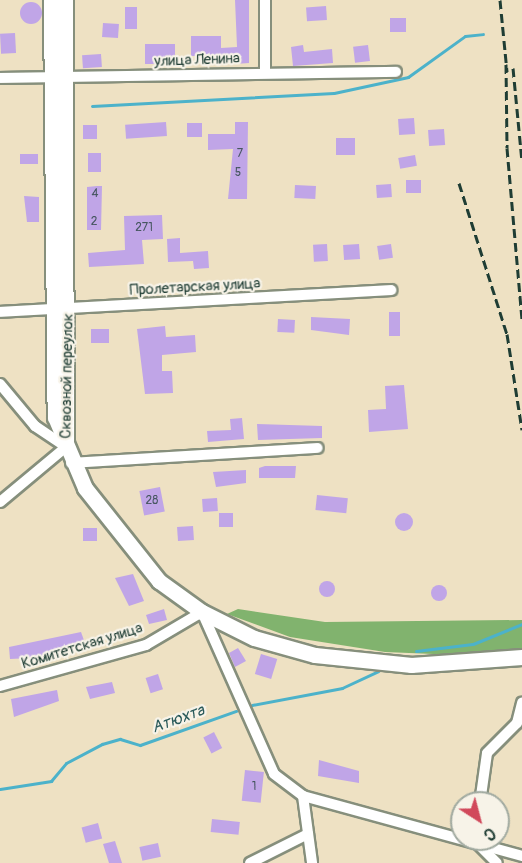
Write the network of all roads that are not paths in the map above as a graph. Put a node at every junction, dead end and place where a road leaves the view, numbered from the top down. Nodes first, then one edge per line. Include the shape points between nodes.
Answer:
1 (51, 0) edge
2 (65, 0) edge
3 (265, 0) edge
4 (396, 72) dead end
5 (265, 73) junction
6 (0, 78) edge
7 (58, 78) junction
8 (391, 290) dead end
9 (61, 309) junction
10 (0, 312) edge
11 (0, 384) edge
12 (66, 447) junction
13 (318, 448) dead end
14 (71, 463) junction
15 (0, 502) edge
16 (202, 612) junction
17 (522, 657) edge
18 (0, 686) edge
19 (522, 703) edge
20 (480, 791) edge
21 (303, 796) junction
22 (308, 834) junction
23 (450, 834) edge
24 (487, 851) edge
25 (507, 851) edge
26 (522, 856) edge
27 (250, 863) edge
28 (312, 863) edge
29 (497, 863) edge

1 - 7 street, Сквозной переулок
2 - 7 street, Сквозной переулок
3 - 5 street
4 - 5 street, улица Ленина
5 - 7 street, улица Ленина
6 - 7 street, улица Ленина
7 - 9 street, Сквозной переулок
8 - 9 street, Пролетарская улица
9 - 10 street, Пролетарская улица
9 - 12 street, Сквозной переулок via 55,417
11 - 12 street via 35,426
12 - 14 street, Сквозной переулок
12 - 15 street
13 - 14 street
14 - 16 street, Сквозной переулок via 159,581
16 - 17 street, Сквозной переулок via 254,638 315,655 411,665
16 - 18 street, Комитетская улица via 146,645
16 - 21 street via 274,774
19 - 20 street via 517,723 487,753 480,773
21 - 22 street
21 - 23 street
22 - 27 street
22 - 28 street
24 - 29 street
25 - 26 street

